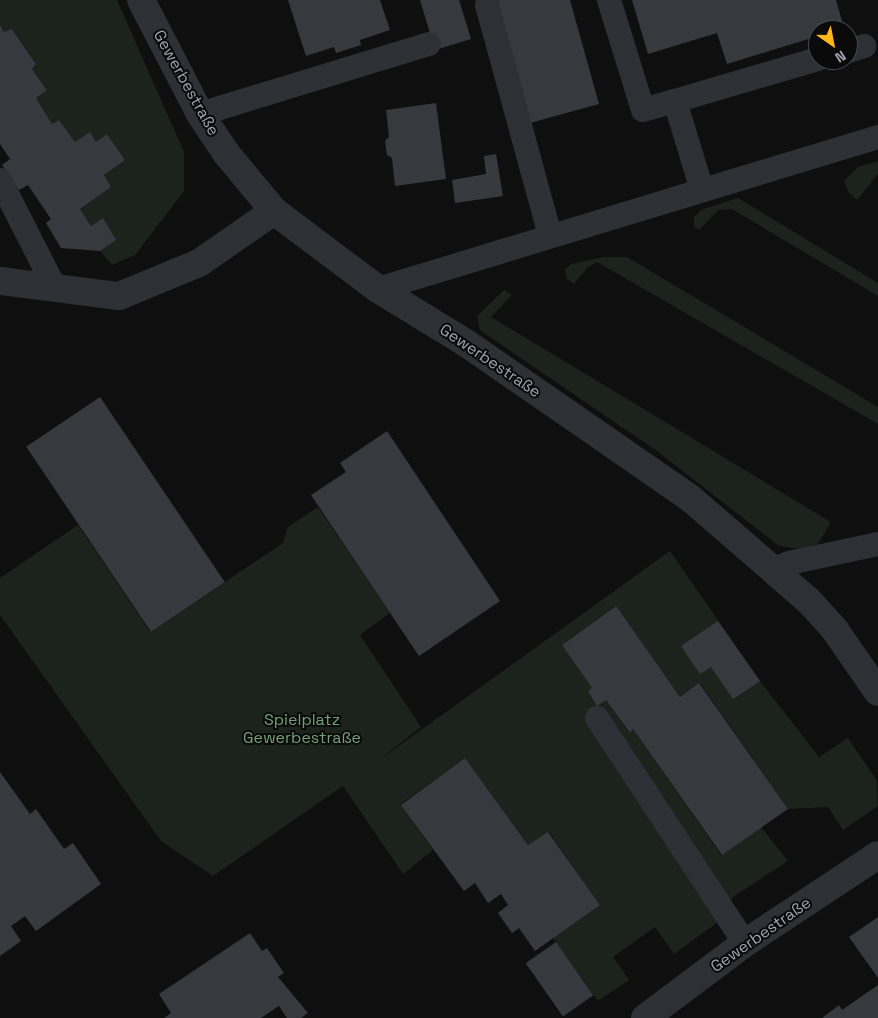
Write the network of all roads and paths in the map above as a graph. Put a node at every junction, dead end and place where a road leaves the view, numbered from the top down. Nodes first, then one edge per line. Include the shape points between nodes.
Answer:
1 (141, 0) edge
2 (609, 0) edge
3 (487, 5) dead end
4 (429, 44) dead end
5 (808, 62) edge
6 (675, 101) junction
7 (200, 114) junction
8 (878, 136) edge
9 (0, 180) edge
10 (702, 190) junction
11 (274, 211) junction
12 (550, 236) junction
13 (0, 281) edge
14 (54, 286) junction
15 (378, 288) junction
16 (878, 544) edge
17 (771, 570) junction
18 (878, 692) edge
19 (597, 718) dead end
20 (878, 855) edge
21 (745, 943) junction
22 (645, 1018) edge

1 - 7 street, Gewerbestraße
2 - 6 lane via 643,110
3 - 12 lane
4 - 7 lane
5 - 6 lane
6 - 10 lane
7 - 11 street, Gewerbestraße via 226,153
8 - 10 lane
9 - 14 lane
10 - 12 lane
11 - 14 street via 199,264 119,296
11 - 15 street, Gewerbestraße
12 - 15 lane
13 - 14 street
15 - 17 street, Gewerbestraße via 466,343 690,498
16 - 17 lane
17 - 18 street, Gewerbestraße via 808,601 835,630
19 - 21 lane
20 - 21 street, Gewerbestraße
21 - 22 street, Gewerbestraße

